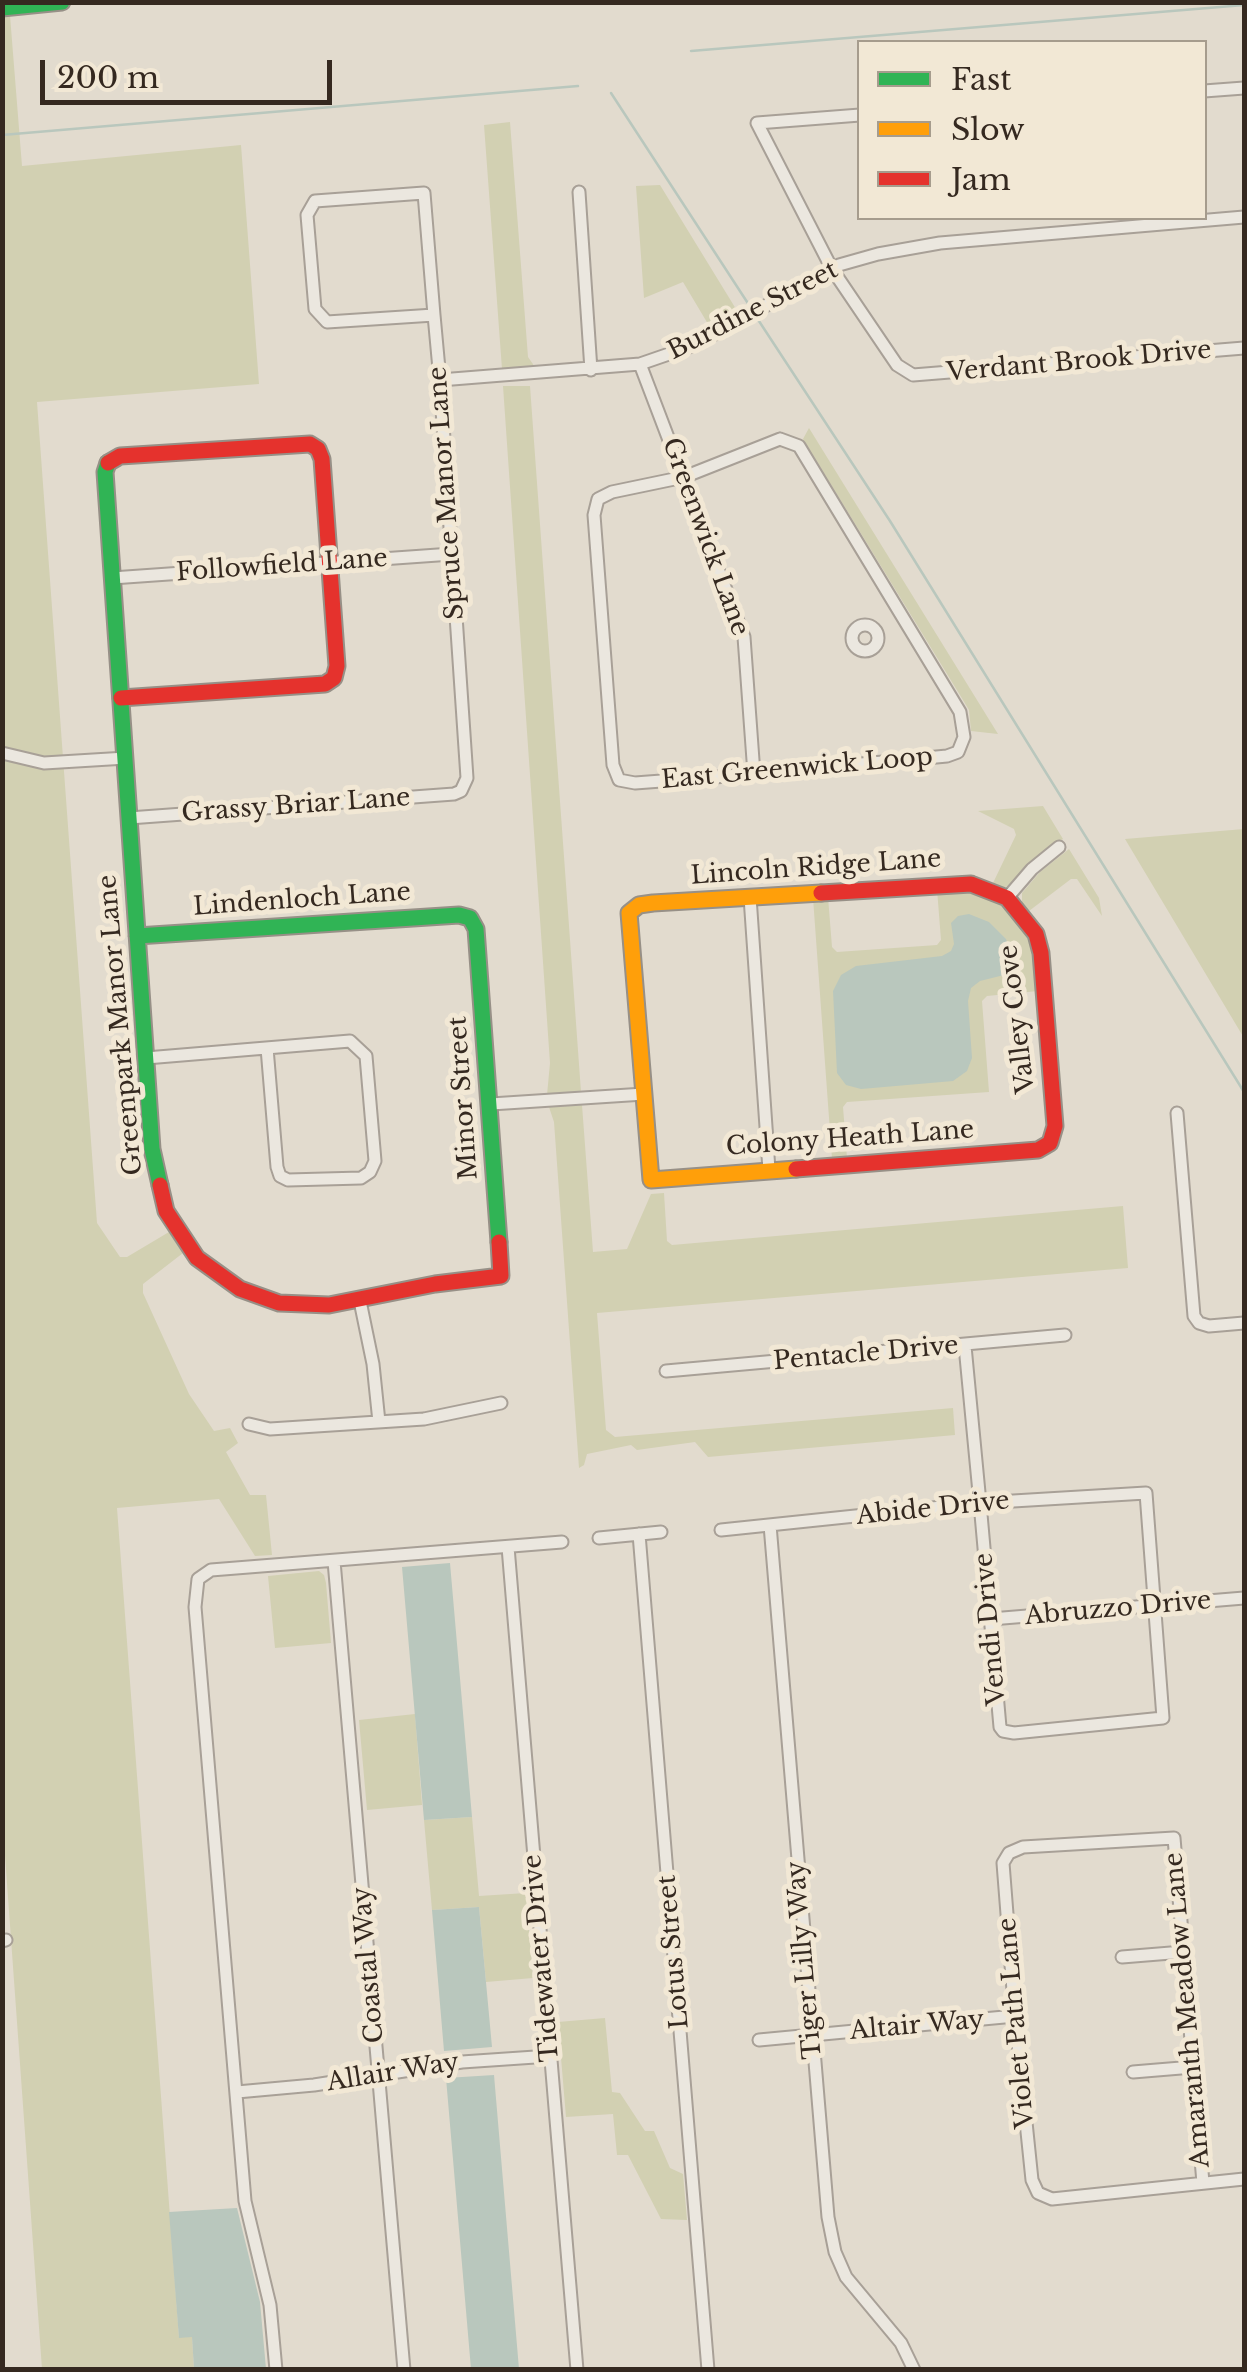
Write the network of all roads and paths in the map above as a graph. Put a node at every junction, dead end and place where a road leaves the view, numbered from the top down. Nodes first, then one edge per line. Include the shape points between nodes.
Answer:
1 (62, 2) edge
2 (2, 8) edge
3 (1244, 88) edge
4 (1207, 91) edge
5 (857, 116) edge
6 (578, 192) dead end
7 (1244, 216) edge
8 (1207, 219) edge
9 (1199, 220) edge
10 (832, 269) junction
11 (434, 315) junction
12 (1244, 348) edge
13 (640, 364) junction
14 (591, 370) junction
15 (440, 380) junction
16 (684, 477) junction
17 (452, 554) junction
18 (330, 562) junction
19 (112, 578) junction
20 (900, 617) junction
21 (876, 630) dead end
22 (120, 698) junction
23 (2, 753) edge
24 (126, 758) junction
25 (754, 774) junction
26 (462, 791) joint
27 (129, 818) junction
28 (1059, 847) dead end
29 (750, 897) junction
30 (1007, 898) junction
31 (470, 918) joint
32 (137, 936) junction
33 (267, 1048) junction
34 (146, 1058) junction
35 (644, 1094) junction
36 (491, 1104) junction
37 (1177, 1113) dead end
38 (1050, 1143) joint
39 (769, 1170) junction
40 (501, 1276) joint
41 (360, 1301) junction
42 (1244, 1323) edge
43 (1065, 1335) dead end
44 (965, 1346) junction
45 (666, 1370) dead end
46 (501, 1403) dead end
47 (380, 1422) junction
48 (249, 1424) dead end
49 (980, 1503) junction
50 (770, 1525) junction
51 (721, 1530) dead end
52 (662, 1532) dead end
53 (639, 1534) junction
54 (599, 1538) dead end
55 (562, 1542) dead end
56 (508, 1546) junction
57 (334, 1561) junction
58 (1244, 1598) edge
59 (1156, 1606) junction
60 (991, 1619) junction
61 (1174, 1838) joint
62 (1184, 1952) junction
63 (1122, 1956) dead end
64 (1015, 2016) junction
65 (812, 2036) junction
66 (759, 2040) dead end
67 (550, 2056) junction
68 (1193, 2067) junction
69 (1133, 2072) dead end
70 (379, 2074) junction
71 (237, 2092) junction
72 (1244, 2179) edge
73 (1203, 2182) junction
74 (276, 2370) edge
75 (404, 2370) edge
76 (577, 2370) edge
77 (708, 2370) edge
78 (914, 2370) edge

1 - 2 main road
3 - 4 street
5 - 10 street via 756,123
6 - 14 street
7 - 8 street, Burdine Street
9 - 10 street, Burdine Street via 940,243
10 - 12 street, Verdant Brook Drive via 897,365 912,375
10 - 13 street, Burdine Street via 695,345
11 - 11 street, Spruce Manor Lane via 424,193 315,201 307,215 315,309 327,322
11 - 15 street, Spruce Manor Lane
13 - 14 street, Burdine Street
13 - 16 street, Greenwick Lane
14 - 15 street, Burdine Street
15 - 17 street, Spruce Manor Lane
16 - 20 street via 780,440 799,446
16 - 25 street, Greenwick Lane via 744,637
16 - 25 street, East Greenwick Loop via 598,498 594,515 614,765 619,780 635,783
17 - 18 street, Followfield Lane
17 - 26 street, Spruce Manor Lane via 468,778
18 - 19 street, Followfield Lane
18 - 19 main road, Greenpark Manor Lane via 322,459 310,444 120,456 104,472
18 - 22 main road via 334,678 324,684
19 - 22 main road, Greenpark Manor Lane
20 - 21 street
20 - 25 street, East Greenwick Loop via 960,712 964,737 958,752
22 - 24 main road, Greenpark Manor Lane
23 - 24 street via 44,763
24 - 27 main road, Greenpark Manor Lane
26 - 27 street, Grassy Briar Lane
27 - 32 main road, Greenpark Manor Lane
28 - 30 street
29 - 30 main road, Lincoln Ridge Lane via 971,884
29 - 35 main road, Lincoln Ridge Lane via 639,905 630,913
29 - 39 street
30 - 38 main road, Valley Cove via 1036,934 1041,953 1055,1126
31 - 32 main road, Lindenloch Lane
31 - 36 main road, Minor Street
32 - 34 main road, Greenpark Manor Lane
33 - 33 street via 350,1041 366,1056 370,1172 361,1178 280,1176
33 - 34 street
34 - 41 main road, Greenpark Manor Lane via 152,1149 166,1211 197,1258 240,1289 279,1303
35 - 36 street
35 - 39 main road, Colony Heath Lane via 651,1180
36 - 40 main road, Minor Street
37 - 42 street via 1194,1316 1209,1326
38 - 39 main road, Colony Heath Lane via 1038,1150
40 - 41 main road, Greenpark Manor Lane
41 - 47 street
43 - 44 street, Pentacle Drive
44 - 45 street, Pentacle Drive
44 - 49 street, Vendi Drive
46 - 47 street
47 - 48 street via 270,1429
49 - 50 street, Abide Drive
49 - 59 street, Abide Drive via 1146,1494
49 - 60 street, Vendi Drive
50 - 51 street, Abide Drive
50 - 65 street, Tiger Lilly Way
52 - 53 street
53 - 54 street
53 - 77 street, Lotus Street
55 - 56 street
56 - 57 street
56 - 67 street, Tidewater Drive
57 - 70 street, Coastal Way
57 - 71 street via 211,1570 198,1579 195,1607
58 - 59 street, Abruzzo Drive
59 - 60 street, Abruzzo Drive
59 - 60 street, Vendi Drive via 1163,1718 1014,1732 1000,1726
61 - 62 street, Amaranth Meadow Lane
61 - 64 street, Violet Path Lane via 1009,1853 1003,1863
62 - 63 street
62 - 68 street, Amaranth Meadow Lane
64 - 65 street, Altair Way
64 - 73 street, Violet Path Lane via 1038,2193 1052,2199
65 - 66 street, Altair Way
65 - 78 street, Tiger Lilly Way via 836,2252 853,2288 901,2343
67 - 70 street, Allair Way
67 - 76 street, Tidewater Drive
68 - 69 street
68 - 73 street, Amaranth Meadow Lane
70 - 71 street, Allair Way
70 - 75 street, Coastal Way
71 - 74 street via 245,2201 270,2305
72 - 73 street

